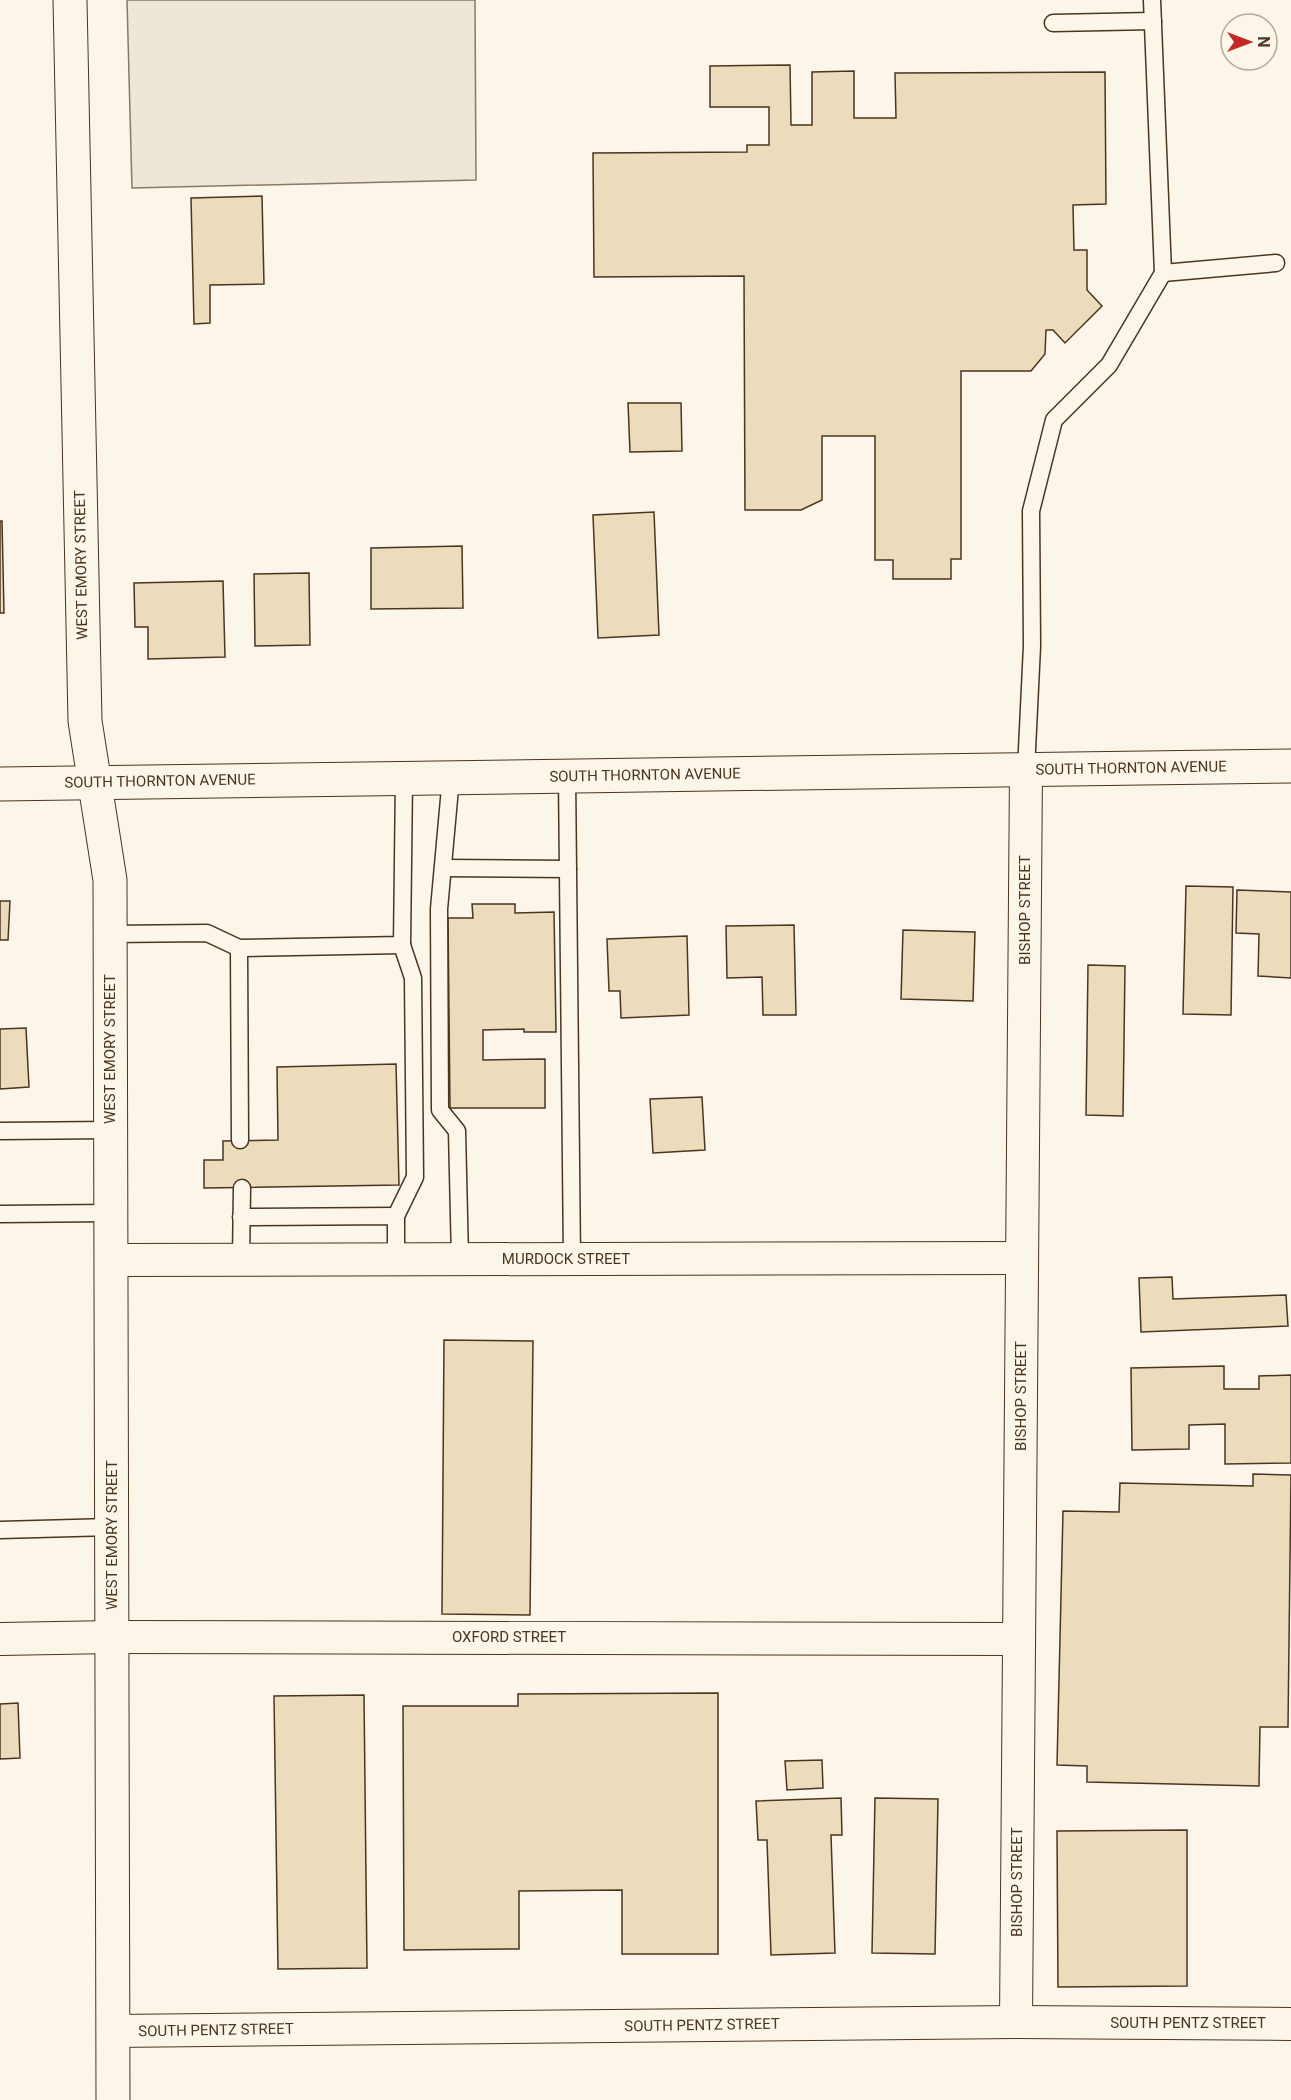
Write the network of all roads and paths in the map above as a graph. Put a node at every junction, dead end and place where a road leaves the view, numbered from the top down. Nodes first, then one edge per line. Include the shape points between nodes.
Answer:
1 (70, 0) edge
2 (1152, 0) edge
3 (1152, 21) junction
4 (1053, 23) dead end
5 (1276, 263) dead end
6 (1162, 273) junction
7 (1291, 766) edge
8 (1026, 770) junction
9 (567, 776) junction
10 (451, 777) junction
11 (404, 778) junction
12 (95, 782) junction
13 (0, 784) edge
14 (443, 868) junction
15 (568, 869) junction
16 (110, 934) junction
17 (402, 945) junction
18 (239, 948) junction
19 (110, 1130) junction
20 (0, 1131) edge
21 (240, 1140) dead end
22 (242, 1188) dead end
23 (111, 1213) junction
24 (0, 1214) edge
25 (396, 1216) junction
26 (241, 1217) junction
27 (1022, 1258) junction
28 (460, 1259) junction
29 (572, 1259) junction
30 (111, 1260) junction
31 (240, 1260) junction
32 (396, 1260) junction
33 (111, 1527) junction
34 (0, 1530) edge
35 (112, 1637) junction
36 (0, 1638) edge
37 (1019, 1639) junction
38 (1016, 2022) junction
39 (1291, 2024) edge
40 (113, 2031) junction
41 (113, 2100) edge

1 - 12 street, WEST EMORY STREET via 85,721
2 - 3 lane
3 - 4 lane
3 - 6 lane
5 - 6 lane
6 - 8 lane via 1109,366 1054,420 1030,511 1032,646
7 - 8 street, SOUTH THORNTON AVENUE
8 - 9 street, SOUTH THORNTON AVENUE
8 - 27 street, BISHOP STREET
9 - 10 street, SOUTH THORNTON AVENUE
9 - 15 lane
10 - 11 street, SOUTH THORNTON AVENUE
10 - 14 lane
11 - 12 street, SOUTH THORNTON AVENUE
11 - 17 lane
12 - 13 street, SOUTH THORNTON AVENUE
12 - 16 street, WEST EMORY STREET via 110,880
14 - 15 lane
14 - 28 lane via 440,1110 457,1131
15 - 29 lane
16 - 18 lane via 207,933
16 - 19 street, WEST EMORY STREET
17 - 18 lane
17 - 25 lane via 413,978 415,1177
18 - 21 lane
19 - 20 lane
19 - 23 street, WEST EMORY STREET
22 - 26 lane
23 - 24 lane
23 - 30 street, WEST EMORY STREET
25 - 26 lane
25 - 32 lane
26 - 31 lane
27 - 29 street, MURDOCK STREET
27 - 37 street, BISHOP STREET
28 - 29 street, MURDOCK STREET
28 - 32 street, MURDOCK STREET
30 - 31 street, MURDOCK STREET
30 - 33 street, WEST EMORY STREET
31 - 32 street, MURDOCK STREET
33 - 34 lane
33 - 35 street, WEST EMORY STREET
35 - 36 street, OXFORD STREET
35 - 37 street, OXFORD STREET
35 - 40 street, WEST EMORY STREET
37 - 38 street, BISHOP STREET
38 - 39 street, SOUTH PENTZ STREET
38 - 40 street, SOUTH PENTZ STREET
40 - 41 street, WEST EMORY STREET

